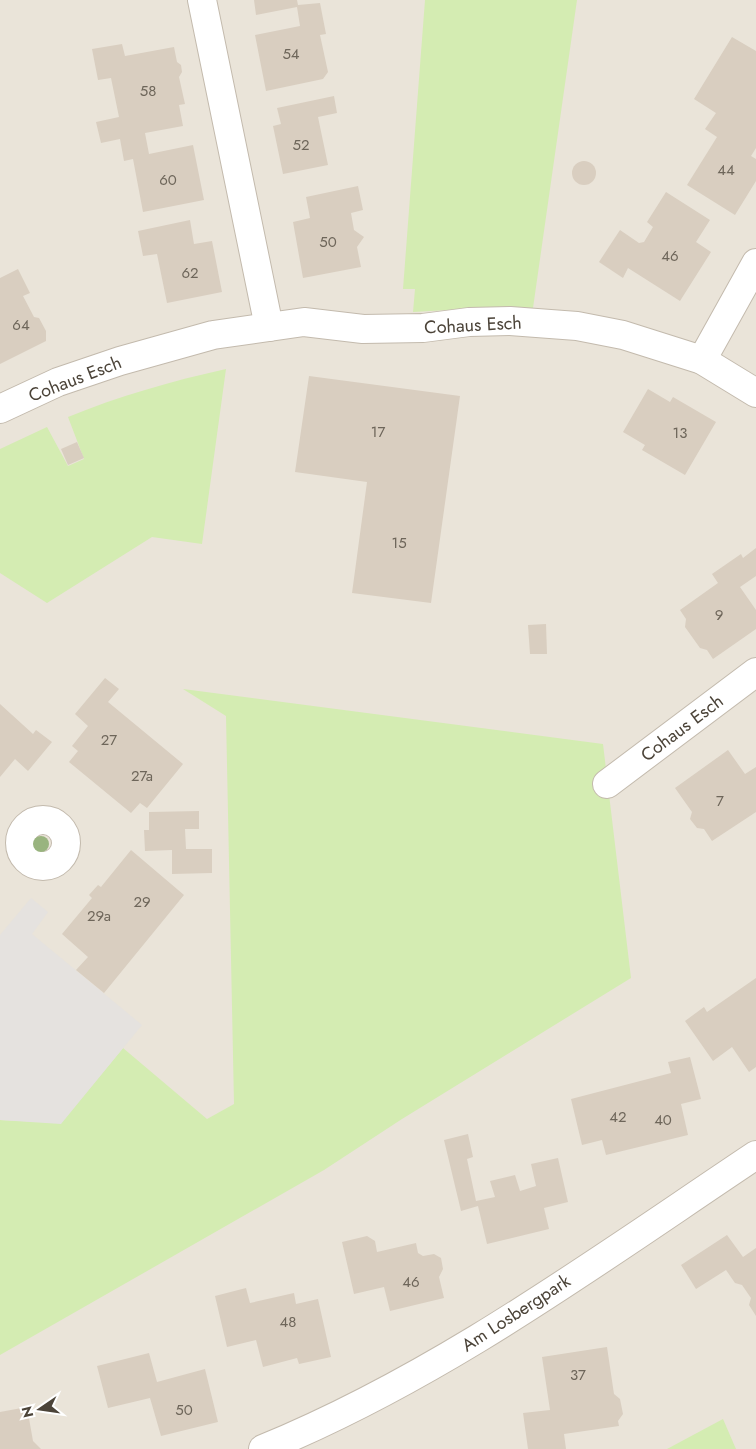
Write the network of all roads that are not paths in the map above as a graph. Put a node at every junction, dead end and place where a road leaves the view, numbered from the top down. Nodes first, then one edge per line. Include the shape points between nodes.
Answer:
1 (202, 0) edge
2 (756, 263) edge
3 (269, 327) junction
4 (702, 360) junction
5 (756, 393) edge
6 (0, 409) edge
7 (756, 672) edge
8 (607, 784) dead end
9 (756, 1155) edge
10 (263, 1449) edge

1 - 3 street
2 - 4 street
3 - 4 street, Cohaus Esch via 304,322 363,329 406,328 510,321 577,326
3 - 6 street, Cohaus Esch via 213,335 120,361 58,382
4 - 5 street, Cohaus Esch
7 - 8 street, Cohaus Esch
9 - 10 street, Am Losbergpark via 490,1332 319,1426

